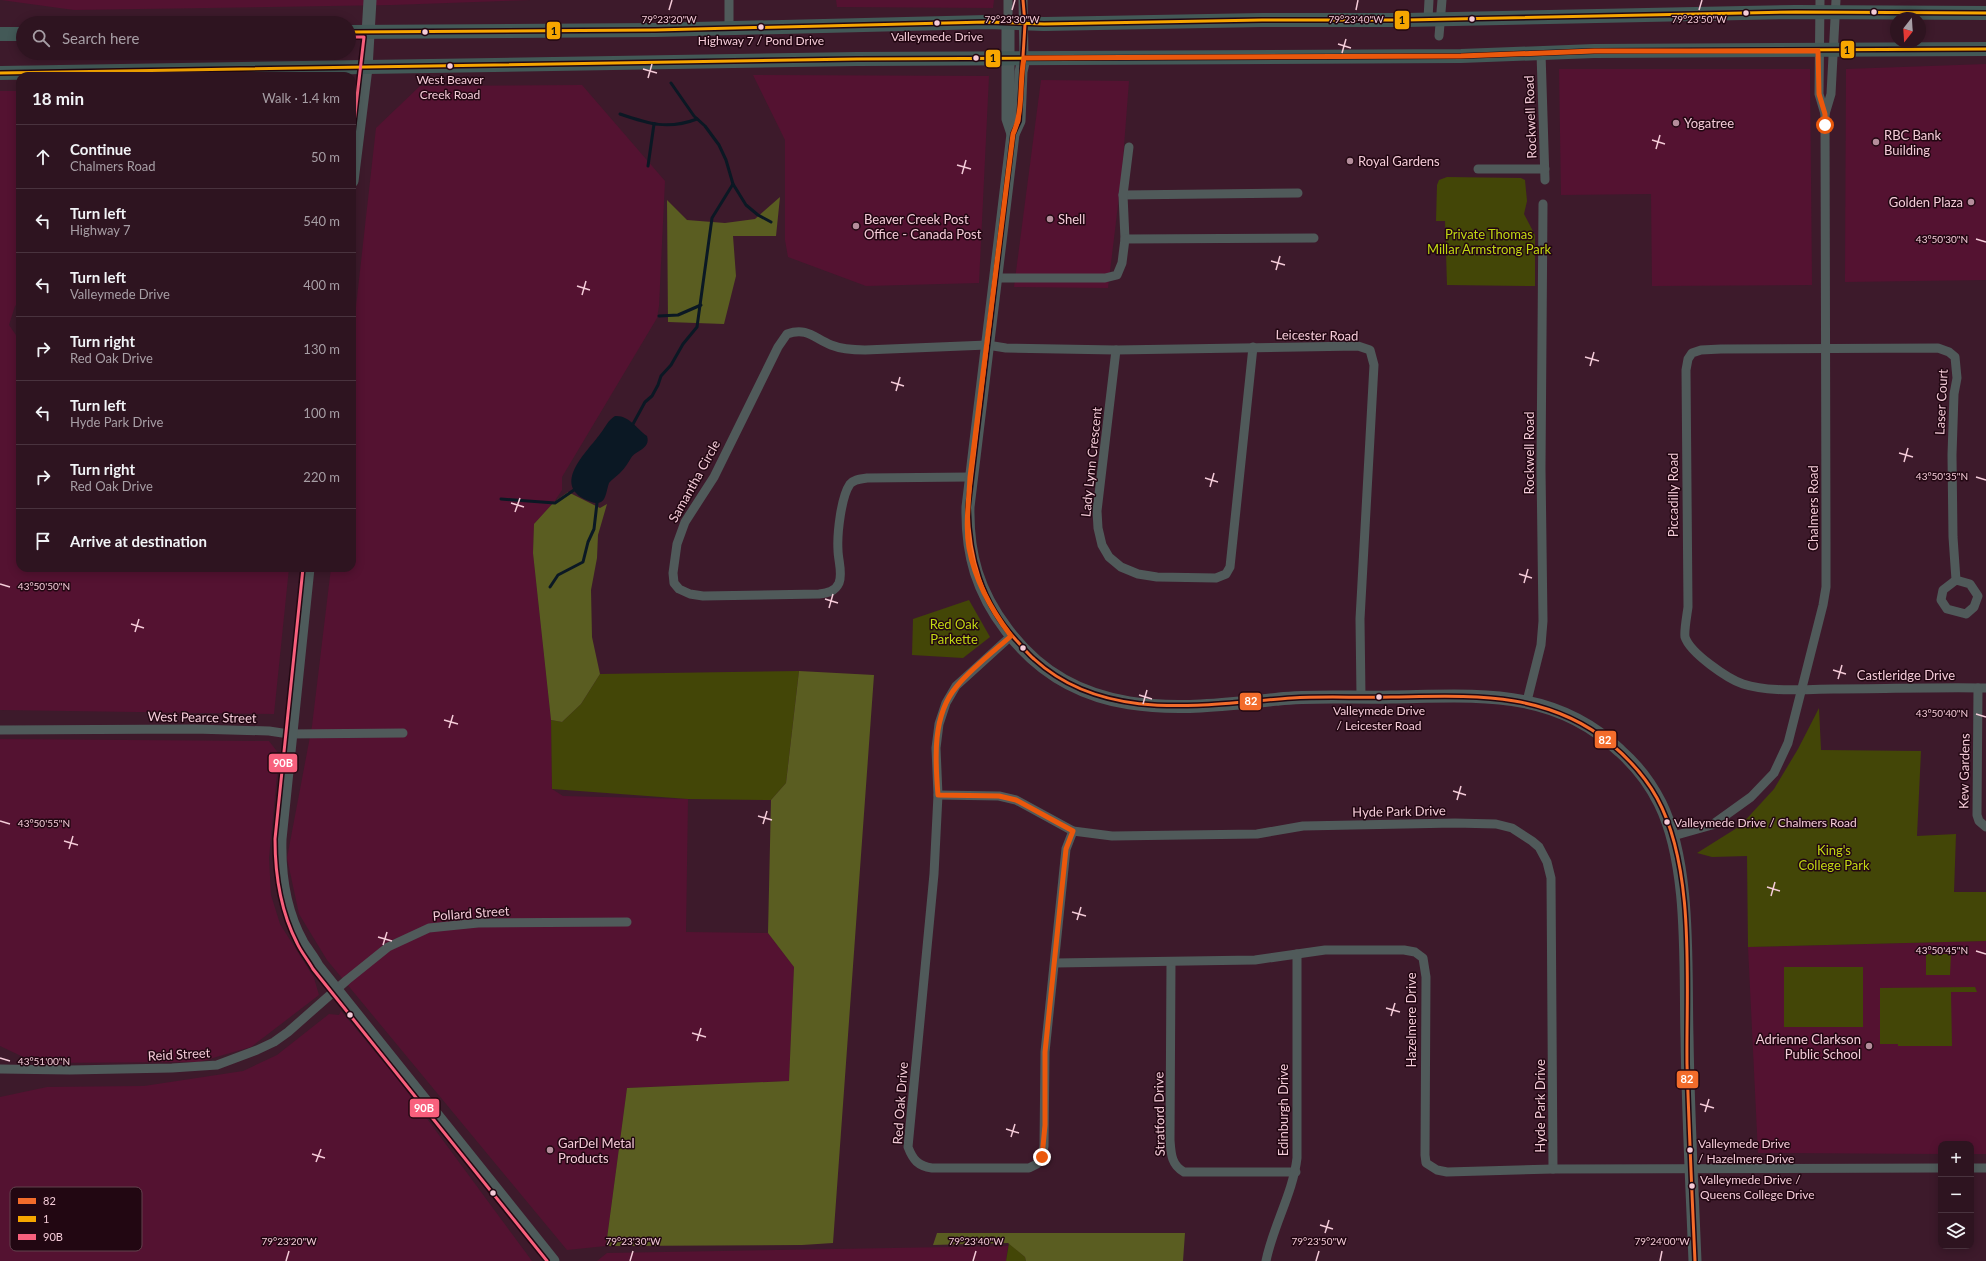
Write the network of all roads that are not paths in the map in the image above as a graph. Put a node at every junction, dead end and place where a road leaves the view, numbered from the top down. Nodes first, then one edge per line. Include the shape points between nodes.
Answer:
1 (370, 0) edge
2 (729, 0) edge
3 (1008, 0) edge
4 (1024, 0) edge
5 (1429, 0) edge
6 (1442, 0) edge
7 (1820, 6) edge
8 (1836, 6) edge
9 (1986, 13) edge
10 (1434, 19) junction
11 (1008, 23) junction
12 (1025, 24) junction
13 (729, 29) junction
14 (356, 32) edge
15 (369, 32) junction
16 (0, 34) edge
17 (16, 34) edge
18 (1439, 36) dead end
19 (1986, 49) edge
20 (1818, 51) junction
21 (1834, 51) junction
22 (1541, 53) junction
23 (1008, 58) junction
24 (1024, 58) junction
25 (366, 68) junction
26 (73, 72) edge
27 (0, 73) edge
28 (16, 73) edge
29 (1825, 114) junction
30 (1013, 134) junction
31 (1129, 147) dead end
32 (356, 149) edge
33 (1478, 169) dead end
34 (1545, 169) junction
35 (1545, 180) dead end
36 (1298, 193) dead end
37 (1123, 195) junction
38 (1543, 204) dead end
39 (1314, 238) dead end
40 (1125, 239) junction
41 (995, 278) junction
42 (988, 345) junction
43 (1253, 347) junction
44 (1825, 347) junction
45 (1116, 350) junction
46 (970, 477) junction
47 (308, 572) edge
48 (1956, 580) dead end
49 (1011, 636) junction
50 (1982, 688) edge
51 (1803, 689) junction
52 (1361, 697) junction
53 (1527, 701) junction
54 (0, 730) edge
55 (403, 733) dead end
56 (290, 734) junction
57 (938, 795) junction
58 (1986, 827) edge
59 (1073, 831) junction
60 (1673, 836) junction
61 (627, 922) dead end
62 (1297, 954) junction
63 (1171, 962) junction
64 (1055, 963) junction
65 (336, 989) junction
66 (0, 1069) edge
67 (1938, 1168) edge
68 (1974, 1168) edge
69 (1986, 1168) edge
70 (1553, 1169) junction
71 (1691, 1169) junction
72 (1296, 1172) junction
73 (553, 1261) edge
74 (1266, 1261) edge
75 (1695, 1261) edge

1 - 15 street
2 - 13 street
3 - 11 street
4 - 12 street
5 - 10 street
6 - 10 street
7 - 8 main road
7 - 10 main road
7 - 20 street, Chalmers Road
8 - 9 main road
8 - 21 street, Chalmers Road
10 - 12 main road
10 - 18 street
11 - 12 main road
11 - 13 main road
11 - 23 street
12 - 24 street
13 - 15 main road
14 - 15 main road
15 - 25 street
16 - 17 main road
19 - 21 main road
20 - 21 main road
20 - 22 main road
20 - 29 street, Chalmers Road via 1819,94
21 - 29 street, Chalmers Road via 1831,94
22 - 24 main road via 1461,56
22 - 34 street, Rockwell Road
23 - 24 main road
23 - 25 main road
23 - 30 street via 1008,119
24 - 30 street via 1021,72 1020,121
25 - 26 main road
25 - 32 street
27 - 28 main road
29 - 44 street, Chalmers Road
30 - 41 street
31 - 37 street
33 - 34 street
34 - 35 street, Rockwell Road
36 - 37 street
37 - 40 street
38 - 53 street, Rockwell Road via 1543,621
39 - 40 street
40 - 41 street via 1122,264 1117,275 1105,278
41 - 42 street
42 - 45 street, Leicester Road via 1006,348
42 - 46 street
42 - 46 street, Samantha Circle via 848,349 831,345 800,331 787,334 778,346 714,477 680,532 673,573 674,583 679,589 690,594 703,596 829,592 836,588 841,576 838,537 844,495 851,483 857,479 867,478
43 - 45 street, Leicester Road
43 - 45 street, Lady Lynn Crescent via 1230,567 1226,574 1216,578 1138,574 1121,567 1109,557 1102,545 1097,511
43 - 52 street, Leicester Road via 1358,346 1370,350 1372,355 1374,379 1360,619
44 - 48 street, Laser Court via 1938,348 1955,357 1957,378 1952,455
44 - 51 street, Chalmers Road via 1826,587
44 - 51 street, Piccadilly Road via 1701,350 1692,353 1686,366 1688,607 1685,637 1703,658 1732,679 1765,688
46 - 49 street via 969,548 994,614
47 - 56 street
49 - 52 street via 1033,660 1052,674 1080,690 1119,702 1153,706 1230,705 1279,699
49 - 57 street, Red Oak Drive via 956,686 946,703 939,724 936,748
50 - 51 street, Castleridge Drive
50 - 58 street, Kew Gardens via 1977,815
51 - 60 street, Chalmers Road via 1788,743 1767,782 1743,805 1712,825
52 - 53 street via 1454,696
53 - 60 street via 1567,714 1608,738 1649,783
54 - 56 street, West Pearce Street via 201,730 269,731
55 - 56 street, West Pearce Street
56 - 65 street via 279,861 283,894 302,942
57 - 59 street, Hyde Park Drive via 999,796 1016,800
57 - 64 street, Red Oak Drive via 934,874 908,1136 908,1147 920,1166 1029,1168 1037,1164 1042,1157 1045,1125 1045,1052
59 - 64 street, Red Oak Drive via 1066,849
59 - 70 street, Hyde Park Drive via 1112,836 1258,834 1304,826 1455,823 1496,824 1512,828 1532,840 1547,862 1551,878
60 - 71 street via 1681,882 1684,926
61 - 65 street, Pollard Street via 478,923 429,928 388,947
62 - 63 street, Hazelmere Drive via 1255,960
62 - 70 street, Hazelmere Drive via 1325,950 1404,950 1415,952 1423,958 1426,977 1426,1163 1436,1170 1447,1172
62 - 72 street, Edinburgh Drive
63 - 64 street, Hazelmere Drive
63 - 72 street, Stratford Drive via 1170,1140 1173,1162 1184,1172
65 - 66 street, Reid Street via 274,1042 217,1065 70,1070
65 - 73 street
67 - 71 street, Hazelmere Drive
68 - 69 street
70 - 71 street, Hazelmere Drive
71 - 75 street
72 - 74 street, Edinburgh Drive via 1273,1232

